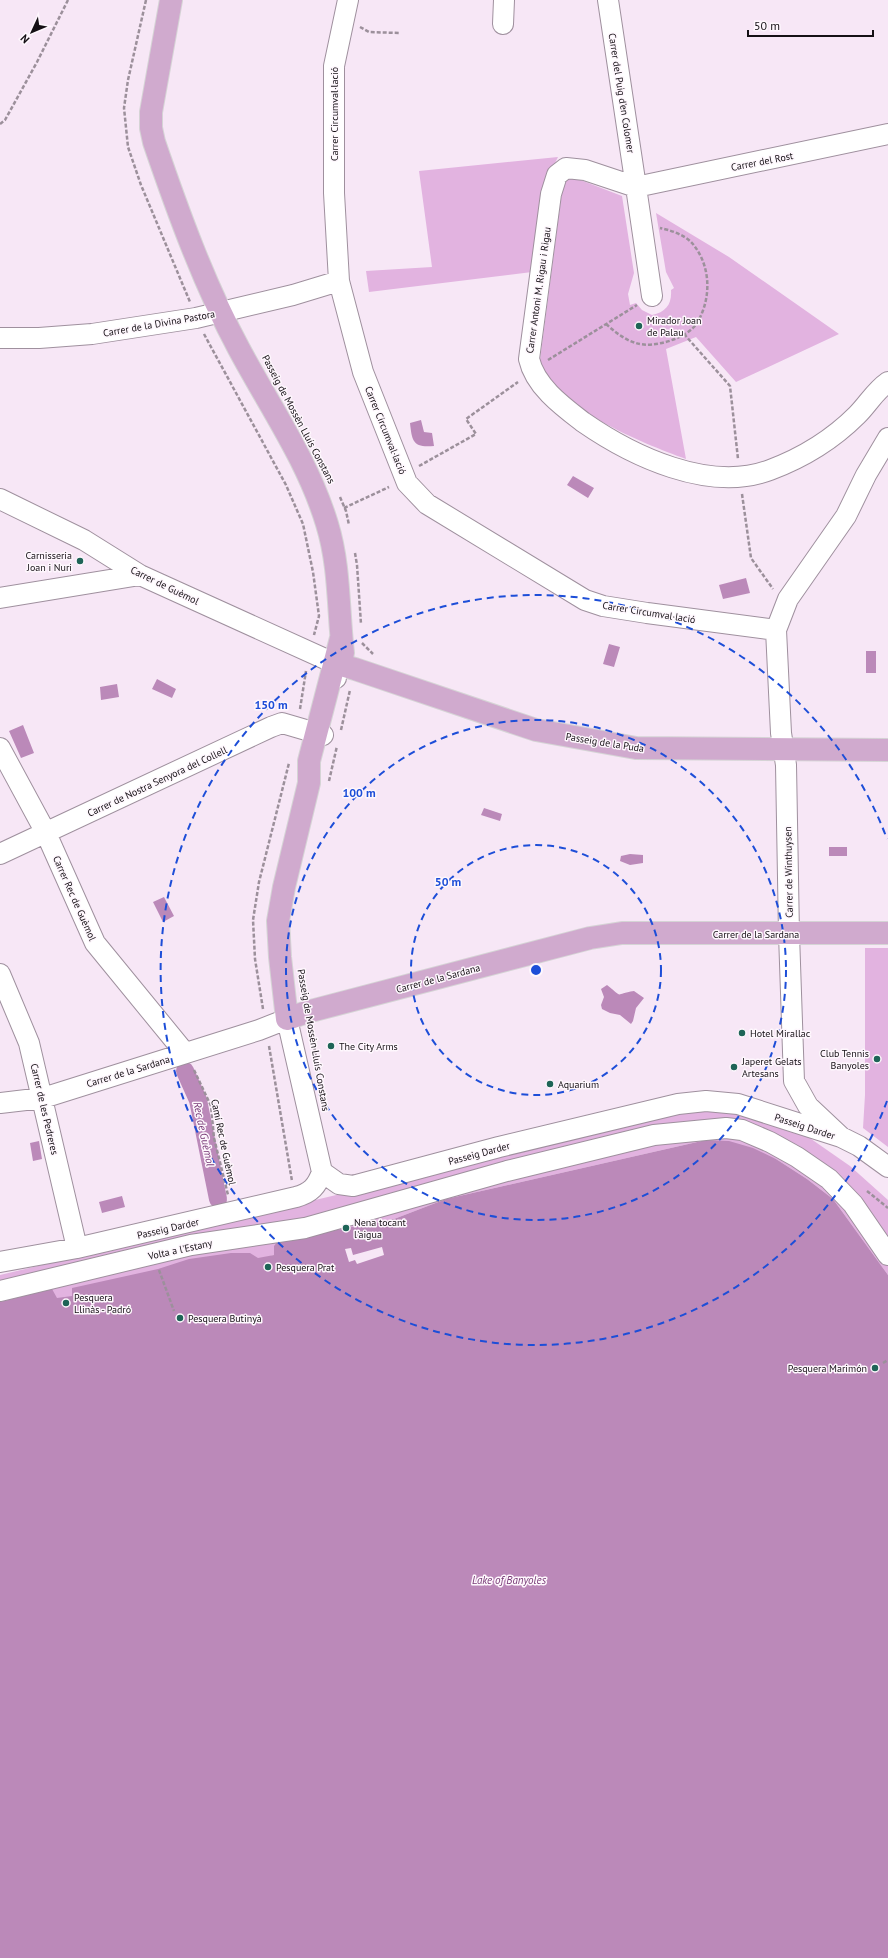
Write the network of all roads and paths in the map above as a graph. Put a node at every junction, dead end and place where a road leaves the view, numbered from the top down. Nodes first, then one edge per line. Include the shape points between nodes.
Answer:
1 (68, 0) edge
2 (146, 0) edge
3 (171, 0) edge
4 (348, 0) edge
5 (504, 0) edge
6 (608, 0) edge
7 (357, 24) dead end
8 (503, 24) dead end
9 (400, 33) dead end
10 (0, 124) edge
11 (888, 134) edge
12 (636, 187) junction
13 (642, 228) junction
14 (339, 281) junction
15 (652, 296) joint
16 (221, 312) junction
17 (196, 318) junction
18 (606, 324) junction
19 (684, 334) junction
20 (0, 338) edge
21 (532, 370) junction
22 (888, 382) edge
23 (888, 438) edge
24 (404, 476) junction
25 (739, 476) junction
26 (338, 494) dead end
27 (0, 499) edge
28 (344, 508) junction
29 (349, 526) dead end
30 (96, 548) junction
31 (354, 549) dead end
32 (140, 575) junction
33 (88, 584) junction
34 (0, 598) edge
35 (785, 605) junction
36 (360, 627) dead end
37 (776, 630) junction
38 (350, 639) junction
39 (309, 653) junction
40 (376, 656) dead end
41 (339, 665) junction
42 (351, 687) dead end
43 (323, 734) junction
44 (0, 748) edge
45 (784, 749) junction
46 (888, 750) edge
47 (290, 758) dead end
48 (318, 781) junction
49 (46, 833) junction
50 (0, 854) edge
51 (888, 933) edge
52 (789, 934) junction
53 (0, 974) edge
54 (307, 1012) junction
55 (287, 1019) junction
56 (266, 1028) junction
57 (185, 1053) junction
58 (318, 1066) dead end
59 (43, 1098) junction
60 (0, 1103) edge
61 (841, 1137) junction
62 (888, 1167) edge
63 (322, 1172) junction
64 (296, 1197) junction
65 (232, 1213) junction
66 (361, 1220) junction
67 (364, 1240) dead end
68 (77, 1248) junction
69 (888, 1255) edge
70 (0, 1262) edge
71 (158, 1269) dead end
72 (0, 1291) edge
73 (174, 1311) dead end
74 (888, 1360) edge
75 (883, 1363) dead end

1 - 10 path via 37,62 5,120
2 - 17 path via 124,108 128,146 141,185
3 - 16 main road, Passeig de Mossèn Lluís Constans via 151,112 151,128 166,178
4 - 14 street, Carrer Circumval·lació via 334,66 334,193
5 - 8 street
6 - 12 street, Carrer del Puig d'en Colomer
7 - 9 path via 369,32
11 - 12 street, Carrer del Rost
12 - 13 street
12 - 21 street, Carrer Antoni M. Rigau i Rigau via 585,170 566,168 557,174 551,194 530,351
13 - 15 street
13 - 19 path via 657,227 670,230 692,242 704,261 708,282 705,306 696,324
14 - 16 street, Carrer de la Divina Pastora
14 - 24 street, Carrer Circumval·lació via 363,372
15 - 18 path
16 - 17 street, Carrer de la Divina Pastora
16 - 38 main road, Passeig de Mossèn Lluís Constans via 292,443 321,504 334,552 340,609
17 - 20 street, Carrer de la Divina Pastora via 92,334
17 - 39 path via 286,485 303,524 319,616
18 - 19 path via 617,334 637,344 658,344
18 - 21 path
19 - 25 path via 730,386
21 - 24 path via 513,387 466,419 476,434
21 - 25 street via 560,406 639,456 706,476
22 - 25 street via 879,388 856,415 818,447 769,470
23 - 35 street via 846,516
24 - 28 path via 392,485
24 - 37 street, Carrer Circumval·lació via 427,504 586,600 602,606
25 - 35 path via 750,558
26 - 28 path, Passeig de Mossèn Lluís Constans
27 - 30 street, Carrer de Guèmol
28 - 29 path, Passeig de Mossèn Lluís Constans
30 - 32 street, Carrer de Guèmol
30 - 33 street via 100,565 97,575
31 - 36 path
32 - 33 street
32 - 39 street, Carrer de Guèmol
33 - 34 street
35 - 37 street
37 - 45 street
38 - 40 path
38 - 41 main road, Passeig de Mossèn Lluís Constans
39 - 41 street, Carrer de Guèmol
39 - 43 path
41 - 43 main road, Passeig de Mossèn Lluís Constans
41 - 45 main road, Passeig de la Puda via 536,730 636,748
41 - 48 main road, Passeig de Mossèn Lluís Constans via 325,757
42 - 43 path
43 - 48 path
43 - 48 main road, Passeig de Mossèn Lluís Constans via 309,761
43 - 49 street, Carrer de Nostra Senyora del Collell via 282,723
44 - 49 street, Carrer Rec de Guèmol
45 - 46 main road, Passeig de la Puda
45 - 52 street, Carrer de Winthuysen
47 - 56 path via 253,920 255,959
48 - 55 main road, Passeig de Mossèn Lluís Constans via 284,887 278,921
49 - 50 street, Carrer de Nostra Senyora del Collell
49 - 57 street, Carrer Rec de Guèmol via 95,943
51 - 52 main road, Carrer de la Sardana
52 - 54 main road, Carrer de la Sardana via 622,933 590,938
52 - 61 street, Carrer de Winthuysen via 794,1081 808,1106
53 - 59 street, Carrer de les Pedreres via 29,1043
54 - 55 main road, Carrer de la Sardana
54 - 58 path, Passeig de Mossèn Lluís Constans
55 - 56 street, Carrer de la Sardana
55 - 63 street, Passeig de Mossèn Lluís Constans
56 - 57 street, Carrer de la Sardana
56 - 64 path
57 - 59 street, Carrer de la Sardana
57 - 65 path, Camí Rec de Guèmol via 210,1106 214,1138
59 - 60 street, Carrer de la Sardana
59 - 68 street, Carrer de les Pedreres
61 - 62 street, Passeig Darder via 859,1146
61 - 63 street, Passeig Darder via 738,1104 706,1101 663,1107 353,1186 339,1184
63 - 64 street, Passeig Darder via 315,1187 306,1194
64 - 65 street, Passeig Darder
65 - 68 street, Passeig Darder
66 - 67 path
66 - 69 street via 507,1171 585,1151 654,1135 726,1128 742,1130 770,1142 829,1179 854,1204
66 - 72 street, Volta a l'Estany via 191,1245
68 - 70 street, Passeig Darder
71 - 73 path
74 - 75 path

